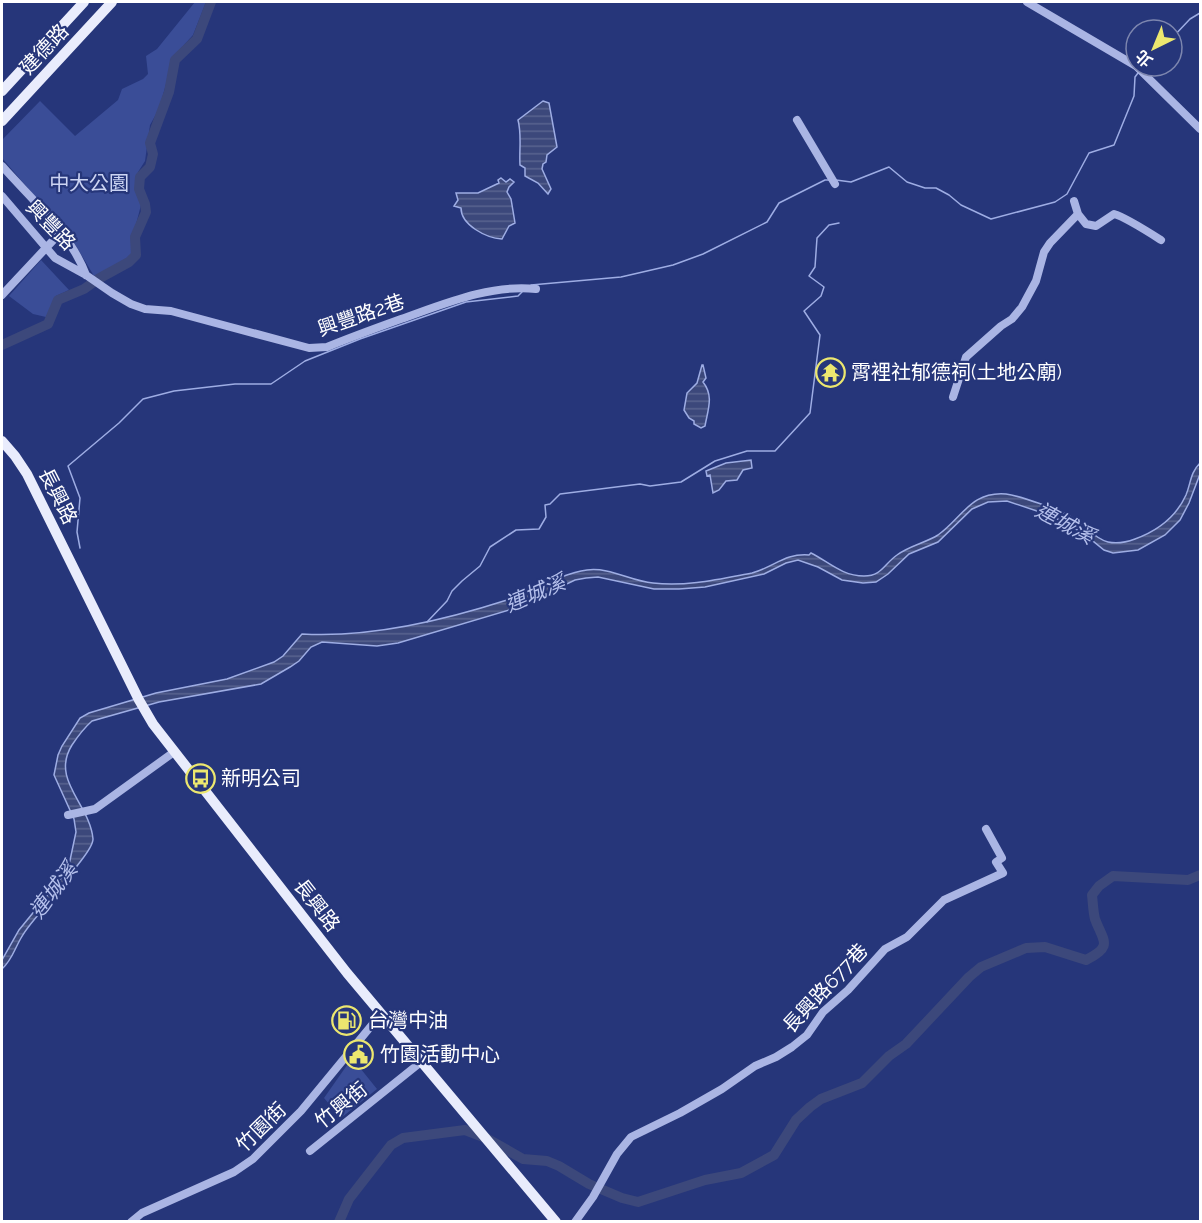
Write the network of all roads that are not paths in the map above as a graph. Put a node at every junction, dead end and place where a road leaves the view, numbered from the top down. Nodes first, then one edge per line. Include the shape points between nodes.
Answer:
1 (81, 2) edge
2 (112, 2) edge
3 (1027, 2) edge
4 (2, 91) edge
5 (798, 120) dead end
6 (2, 121) edge
7 (1200, 129) edge
8 (2, 166) edge
9 (836, 184) dead end
10 (2, 196) edge
11 (1074, 201) dead end
12 (1078, 214) junction
13 (60, 233) junction
14 (1161, 240) dead end
15 (46, 247) junction
16 (91, 279) junction
17 (536, 289) dead end
18 (2, 295) edge
19 (953, 398) dead end
20 (2, 441) edge
21 (174, 752) junction
22 (68, 815) dead end
23 (986, 829) dead end
24 (381, 1014) junction
25 (421, 1062) junction
26 (310, 1151) dead end
27 (131, 1221) edge
28 (556, 1221) edge
29 (575, 1221) edge

1 - 4 main road, 建德路
2 - 6 main road, 建德路
3 - 7 street via 1138,68
5 - 9 street
8 - 13 street, 興豐路
10 - 15 street, 興豐路
11 - 12 street
12 - 14 street via 1091,226 1114,214 1121,216
12 - 19 street via 1044,252 1036,281 1022,307 966,357
13 - 15 street
13 - 16 street, 興豐路
15 - 16 street, 興豐路 via 55,258
15 - 18 street
16 - 17 street, 興豐路2巷 via 145,309 171,311 309,348 320,348 475,295
20 - 21 main road, 長興路 via 27,474 140,702
21 - 22 street via 95,809
21 - 24 main road, 長興路
23 - 29 street, 長興路677巷 via 1002,858 996,862 1003,873 944,900 907,937 885,949 792,1047 681,1113 630,1137
24 - 25 main road, 長興路
24 - 27 street, 竹園街 via 301,1111 253,1159
25 - 26 street, 竹興街
25 - 28 main road, 長興路

